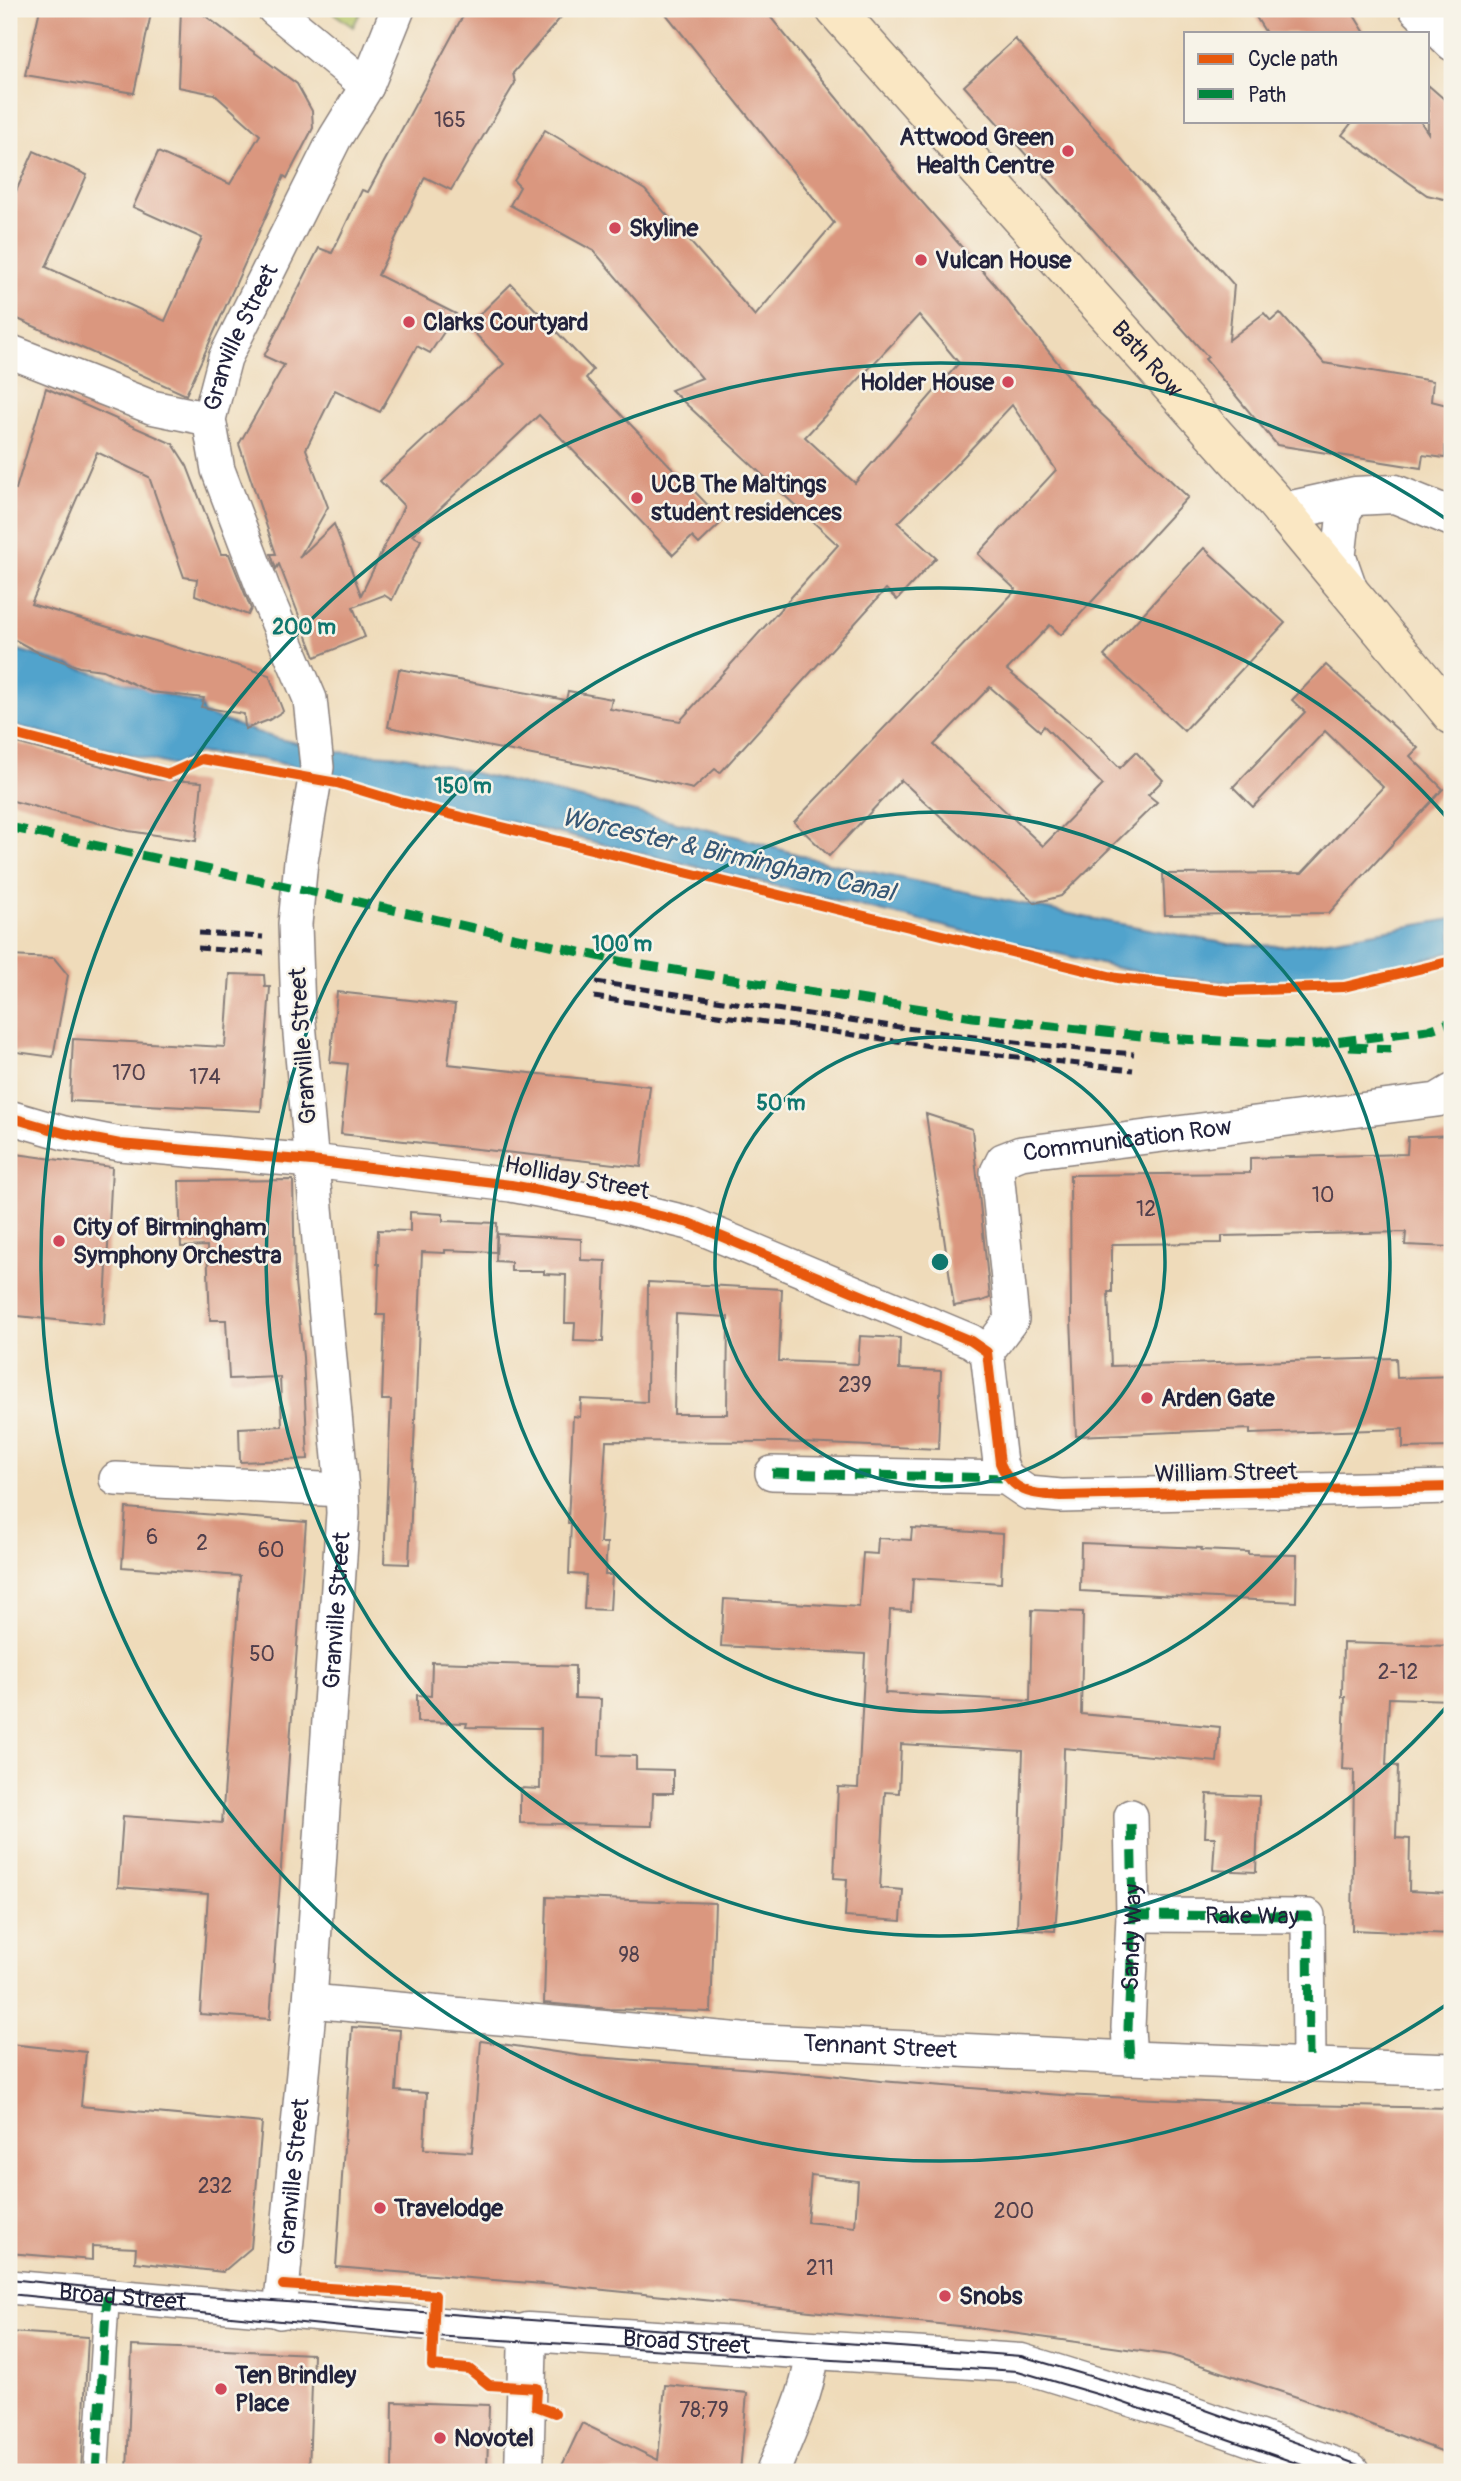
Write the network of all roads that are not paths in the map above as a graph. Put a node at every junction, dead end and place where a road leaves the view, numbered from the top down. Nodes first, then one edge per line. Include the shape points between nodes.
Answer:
1 (274, 9) edge
2 (398, 9) edge
3 (835, 9) edge
4 (1416, 9) edge
5 (1452, 44) edge
6 (367, 86) junction
7 (9, 351) edge
8 (209, 419) junction
9 (1355, 496) junction
10 (1283, 512) junction
11 (1452, 517) edge
12 (1354, 598) junction
13 (1452, 716) edge
14 (1452, 1091) edge
15 (9, 1117) edge
16 (312, 1161) junction
17 (987, 1352) junction
18 (772, 1473) dead end
19 (1006, 1478) junction
20 (116, 1479) dead end
21 (1452, 1487) edge
22 (342, 1490) junction
23 (1131, 1816) dead end
24 (1133, 1915) junction
25 (310, 2001) junction
26 (1130, 2059) junction
27 (1309, 2064) junction
28 (1452, 2070) edge
29 (9, 2287) edge
30 (107, 2296) junction
31 (280, 2312) junction
32 (528, 2332) junction
33 (812, 2349) junction
34 (96, 2472) edge
35 (524, 2472) edge
36 (773, 2472) edge
37 (1350, 2472) edge

1 - 6 street
2 - 6 street, Granville Street
3 - 10 main road, Bath Row
4 - 5 street
6 - 8 street, Granville Street via 335,138 225,358
7 - 8 street via 151,407
8 - 16 street, Granville Street via 218,470 310,699 317,767 295,924
9 - 10 street
9 - 11 street via 1395,494
9 - 12 street via 1344,512 1339,556
10 - 12 main road, Bath Row
12 - 13 main road, Bath Row
14 - 17 street, Communication Row via 1437,1100 1021,1153 1003,1160 997,1172 1012,1319
15 - 16 street, Holliday Street via 120,1144
16 - 17 street, Holliday Street via 511,1185 689,1223 971,1341
16 - 22 street, Granville Street
17 - 19 street via 1000,1463
18 - 19 street, William Street
19 - 21 street, William Street via 1028,1493 1061,1496
20 - 22 street
22 - 25 street, Granville Street
23 - 24 street, Sandy Way
24 - 26 street, Sandy Way
24 - 27 street, Rake Way via 1308,1916
25 - 26 street, Tennant Street via 742,2040
25 - 31 street, Granville Street
26 - 27 street, Tennant Street
27 - 28 street, Tennant Street
29 - 30 street, Broad Street
30 - 31 street, Broad Street
30 - 34 street
31 - 32 street, Broad Street
32 - 33 street, Broad Street
32 - 35 street
33 - 36 street via 804,2389
33 - 37 street, Broad Street via 1021,2363

